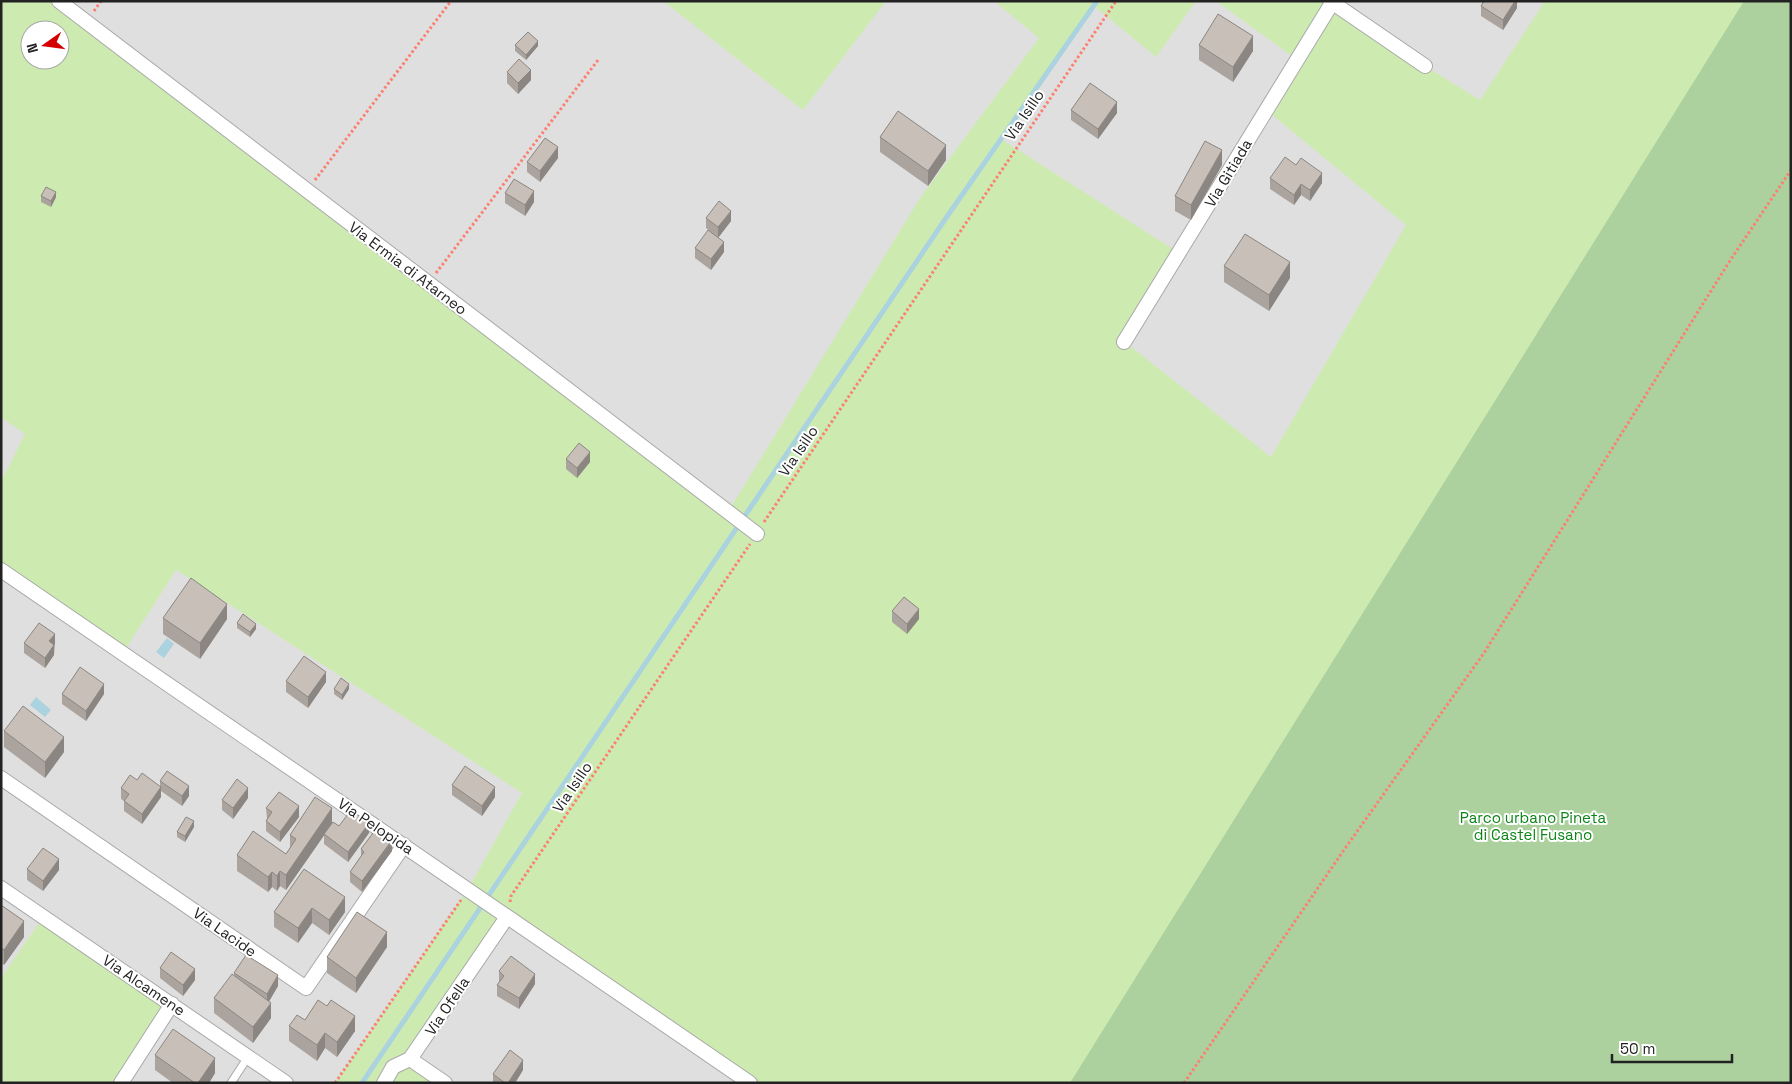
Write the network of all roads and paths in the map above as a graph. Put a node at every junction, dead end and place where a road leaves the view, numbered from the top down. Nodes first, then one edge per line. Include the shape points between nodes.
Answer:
1 (59, 1) edge
2 (451, 1) edge
3 (1116, 1) edge
4 (1331, 2) edge
5 (598, 60) dead end
6 (1425, 66) dead end
7 (1791, 170) edge
8 (307, 191) junction
9 (428, 283) junction
10 (1124, 342) dead end
11 (756, 534) junction
12 (1, 570) edge
13 (1, 778) edge
14 (404, 845) junction
15 (1, 888) edge
16 (468, 889) junction
17 (506, 917) junction
18 (172, 1004) junction
19 (248, 1057) junction
20 (410, 1059) junction
21 (121, 1083) edge
22 (231, 1083) edge
23 (286, 1083) edge
24 (335, 1083) edge
25 (384, 1083) edge
26 (446, 1083) edge
27 (750, 1083) edge
28 (1184, 1083) edge

1 - 8 street, Via Ermia di Atarneo
2 - 8 path
3 - 11 path, Via Isillo
4 - 6 street
4 - 10 street, Via Gitiada
5 - 9 path
7 - 28 path via 1731,259 1484,653
8 - 9 street, Via Ermia di Atarneo
9 - 11 street, Via Ermia di Atarneo
11 - 17 path, Via Isillo via 512,896
12 - 14 street, Via Pelopida
13 - 14 street, Via Lacide via 306,988
14 - 16 street, Via Pelopida
15 - 18 street, Via Alcamene
16 - 17 street, Via Pelopida
16 - 24 path
17 - 20 street, Via Ofella
17 - 27 street, Via Pelopida
18 - 19 street, Via Alcamene
18 - 21 street
19 - 22 lane
19 - 23 street, Via Alcamene
20 - 25 street via 393,1068
20 - 26 street

